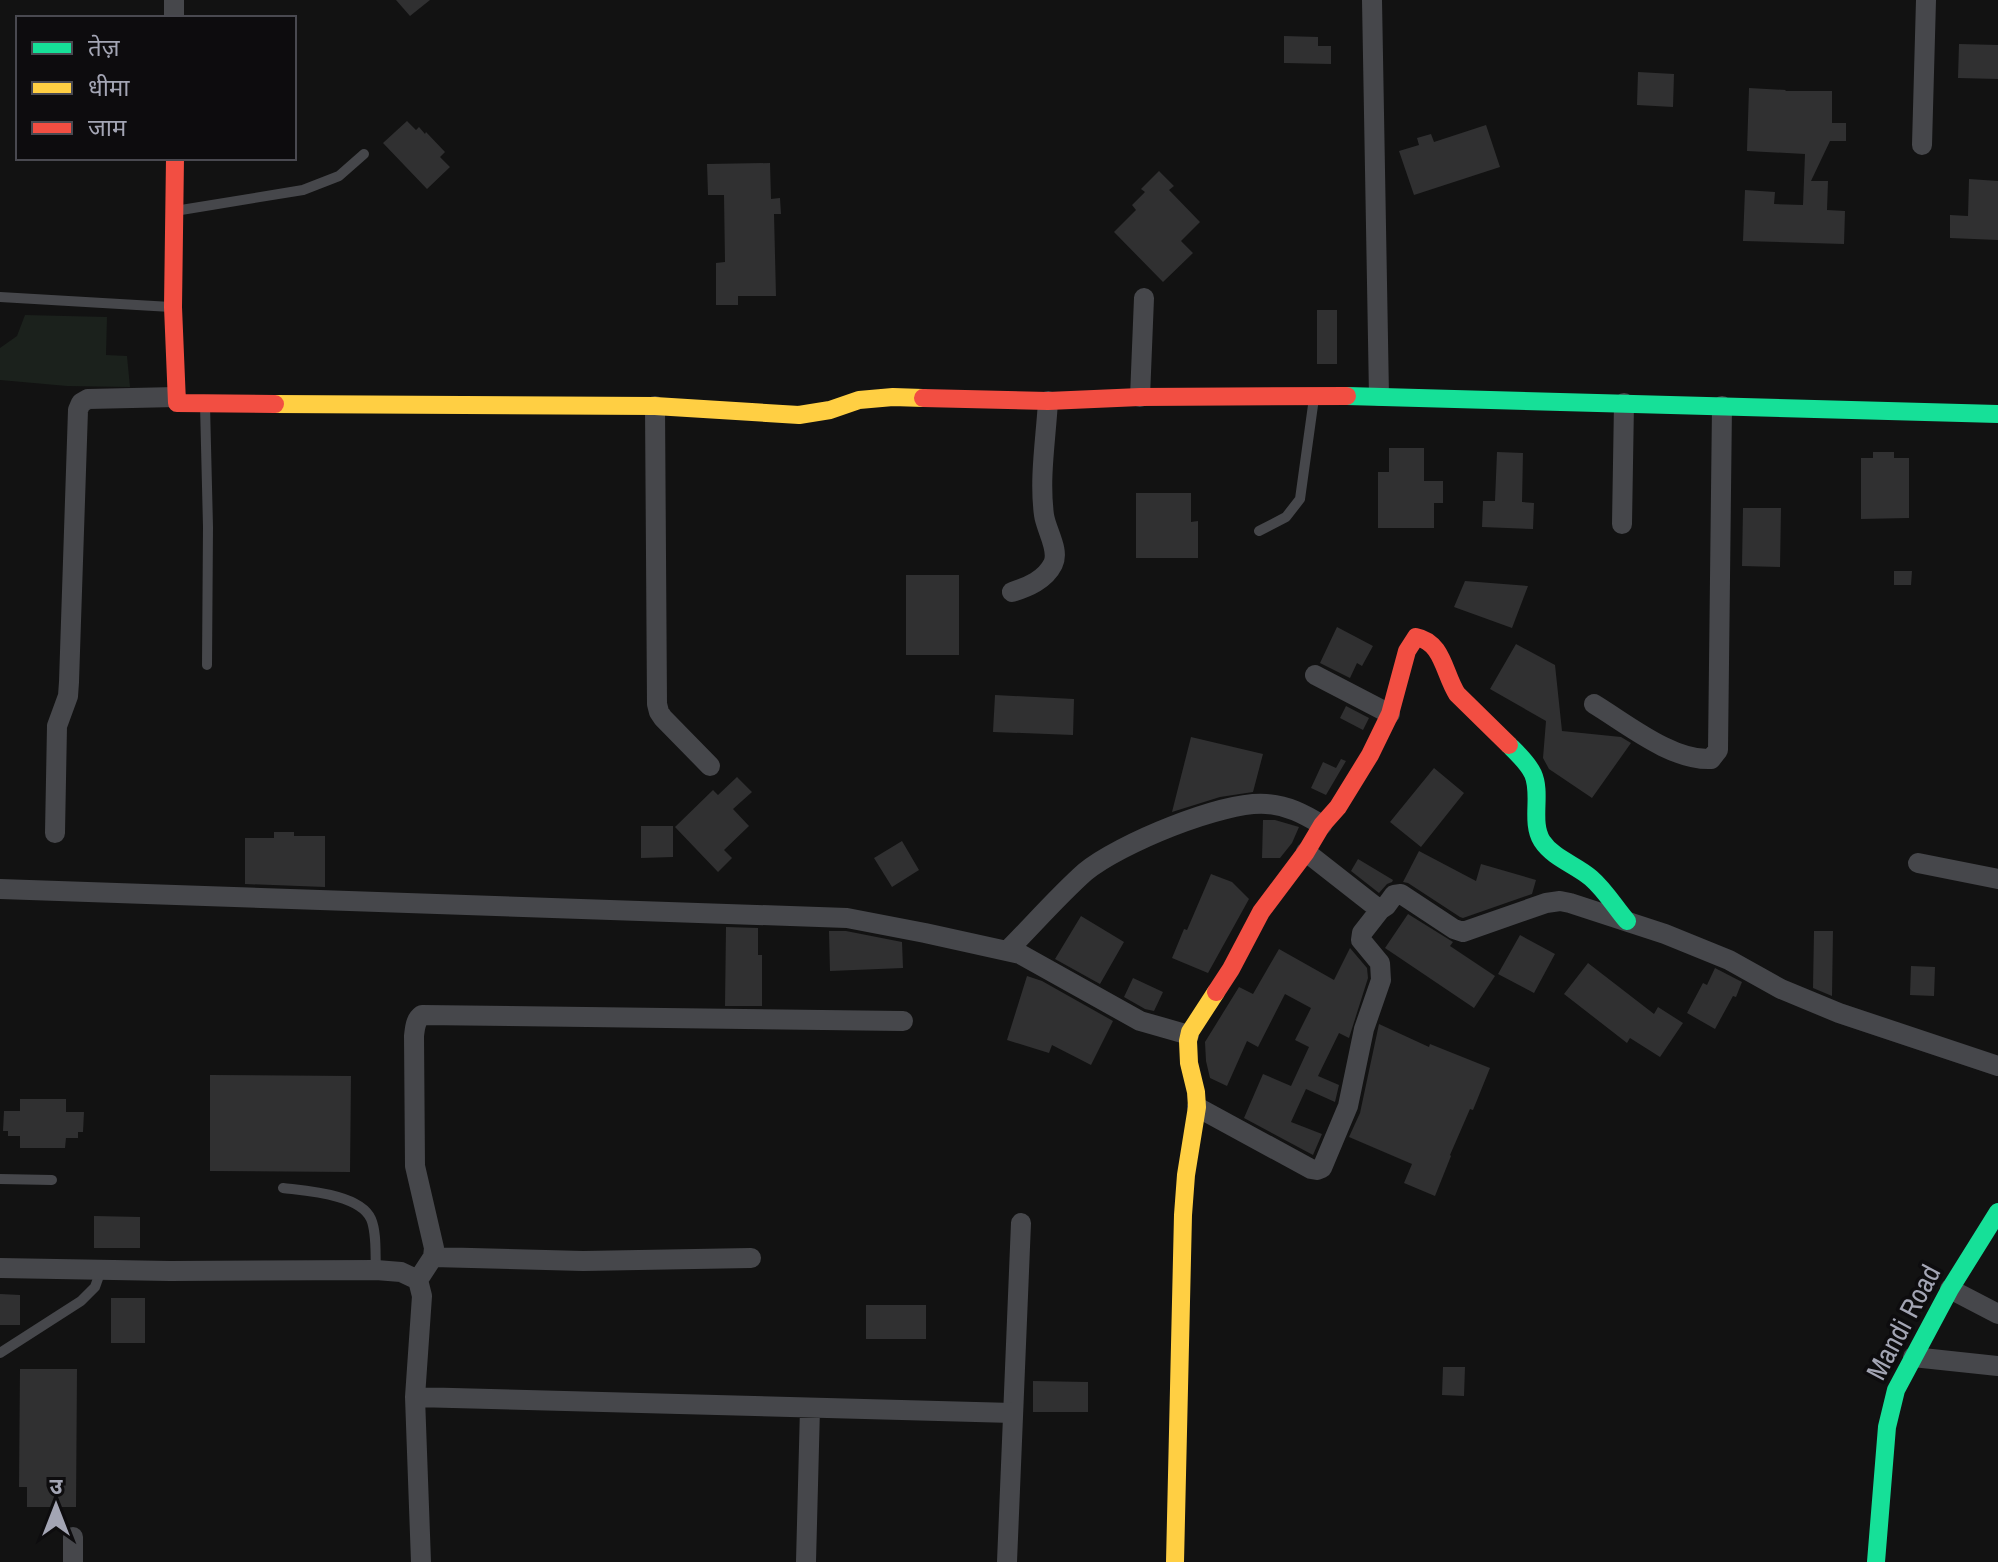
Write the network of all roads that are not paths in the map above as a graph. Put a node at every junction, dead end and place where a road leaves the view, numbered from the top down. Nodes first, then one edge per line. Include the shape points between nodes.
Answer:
1 (1372, 0) edge
2 (1926, 0) edge
3 (1922, 145) dead end
4 (364, 154) dead end
5 (175, 160) edge
6 (175, 211) junction
7 (0, 297) edge
8 (1144, 298) dead end
9 (173, 307) junction
10 (1314, 396) junction
11 (1379, 396) junction
12 (176, 397) junction
13 (1140, 397) junction
14 (1048, 401) junction
15 (205, 403) junction
16 (1624, 403) junction
17 (655, 406) junction
18 (1722, 406) junction
19 (1998, 414) edge
20 (1622, 524) dead end
21 (1259, 531) dead end
22 (1012, 592) dead end
23 (207, 665) dead end
24 (1315, 675) dead end
25 (1594, 704) dead end
26 (1390, 714) junction
27 (710, 766) dead end
28 (1322, 825) junction
29 (55, 833) dead end
30 (1306, 852) junction
31 (1918, 863) dead end
32 (1998, 879) edge
33 (0, 889) edge
34 (1380, 910) junction
35 (1627, 921) junction
36 (1008, 950) junction
37 (903, 1021) dead end
38 (1189, 1035) junction
39 (1998, 1066) edge
40 (1197, 1107) junction
41 (0, 1179) edge
42 (52, 1180) dead end
43 (283, 1188) dead end
44 (1998, 1212) edge
45 (1021, 1223) dead end
46 (433, 1257) junction
47 (751, 1258) dead end
48 (0, 1268) edge
49 (101, 1270) junction
50 (376, 1270) junction
51 (418, 1280) junction
52 (1950, 1289) junction
53 (1998, 1314) edge
54 (0, 1353) edge
55 (1913, 1357) junction
56 (1998, 1366) edge
57 (415, 1397) junction
58 (810, 1408) junction
59 (1013, 1413) junction
60 (73, 1537) dead end
61 (73, 1562) edge
62 (421, 1562) edge
63 (806, 1562) edge
64 (1007, 1562) edge
65 (1175, 1562) edge
66 (1876, 1562) edge

1 - 11 street
2 - 3 street
4 - 6 lane via 339,176 303,190
5 - 6 street
6 - 9 street
7 - 9 lane
8 - 13 street
9 - 12 street
10 - 11 street
10 - 13 street
10 - 21 lane via 1300,499 1286,517
11 - 16 street
12 - 15 street via 177,403
12 - 29 street via 88,399 78,410 69,682 57,726
13 - 14 street
14 - 17 street via 883,397 799,415
14 - 22 street via 1043,496 1055,558 1037,582
15 - 17 street
15 - 23 lane
16 - 18 street
16 - 20 street
17 - 27 street via 657,704 663,718
18 - 19 street
18 - 25 street via 1718,750 1711,759 1686,756
24 - 26 street
26 - 28 street via 1370,755
26 - 35 street via 1407,651 1416,637 1423,637 1438,652 1457,694 1533,773 1542,840 1594,881
28 - 30 street
28 - 36 street via 1285,807 1253,804 1169,827 1085,873
30 - 34 street
30 - 38 street via 1261,912
31 - 32 street
33 - 36 street via 847,918
34 - 35 street via 1401,894 1463,932 1552,902
34 - 40 street via 1361,940 1380,963 1381,980 1364,1029 1348,1106 1322,1168 1311,1169
35 - 39 street via 1729,960 1810,1002
36 - 38 street via 1140,1021
37 - 46 street via 422,1015 414,1036 415,1166
38 - 40 street
40 - 65 street via 1183,1215
41 - 42 lane
43 - 50 lane via 325,1194 367,1212
44 - 52 street, Mandi Road
45 - 59 street
46 - 47 street
46 - 51 street
48 - 49 street
49 - 50 street
49 - 54 lane via 95,1287 81,1301
50 - 51 street
51 - 57 street via 422,1296
52 - 53 street
52 - 55 street, Mandi Road
55 - 56 street
55 - 66 street, Mandi Road via 1896,1390 1887,1427
57 - 58 street
57 - 62 street
58 - 59 street
58 - 63 street
59 - 64 street
60 - 61 street

